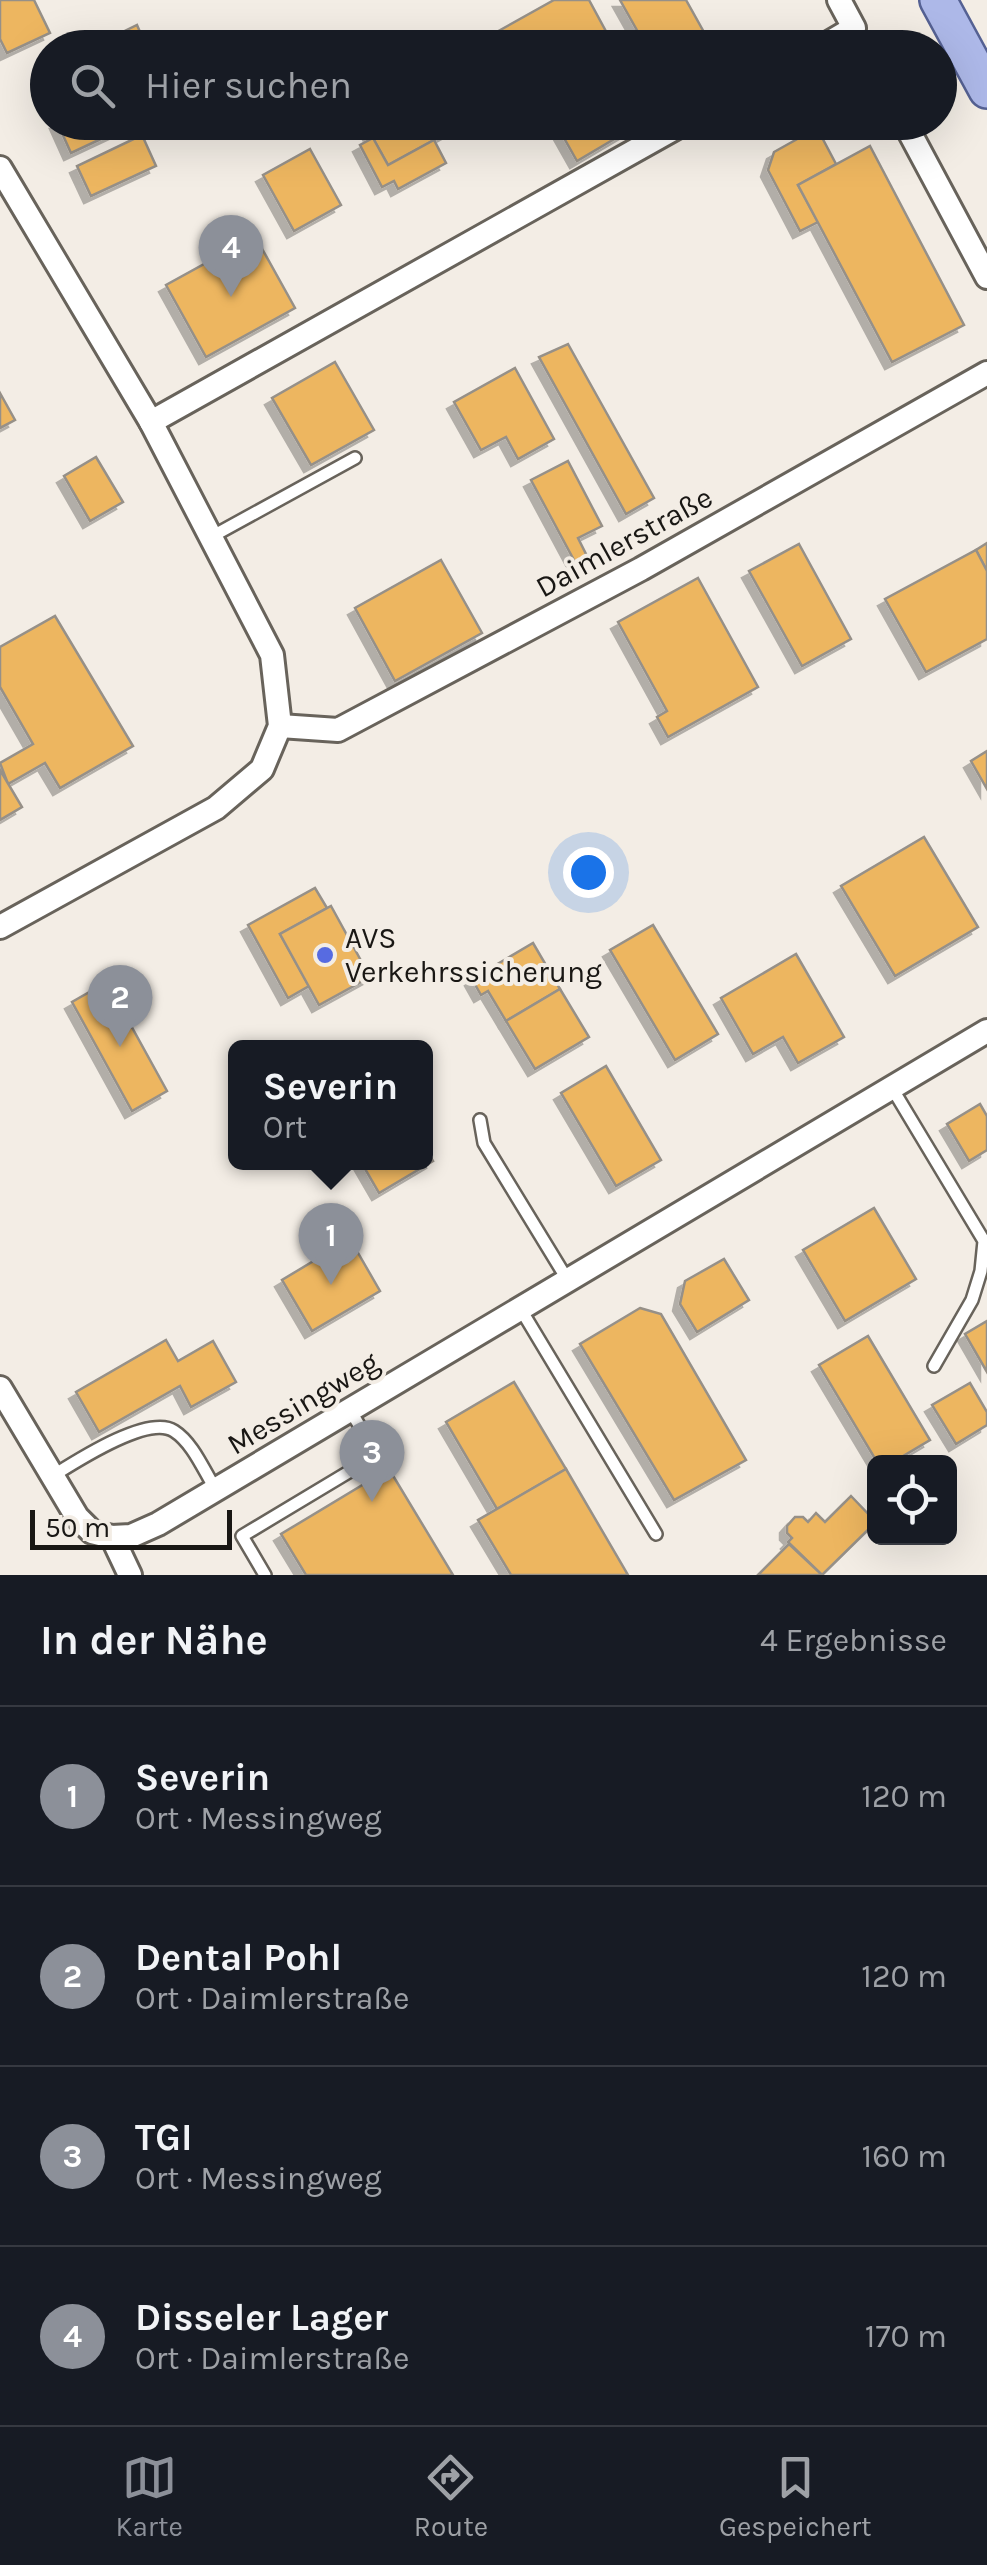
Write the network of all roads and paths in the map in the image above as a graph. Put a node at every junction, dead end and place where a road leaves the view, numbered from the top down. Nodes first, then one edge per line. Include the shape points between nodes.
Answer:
1 (839, 0) edge
2 (938, 0) edge
3 (855, 30) edge
4 (954, 30) edge
5 (957, 35) edge
6 (987, 90) edge
7 (654, 140) edge
8 (914, 140) edge
9 (0, 168) edge
10 (987, 277) edge
11 (987, 373) edge
12 (151, 422) junction
13 (355, 458) dead end
14 (211, 536) junction
15 (280, 726) junction
16 (0, 927) edge
17 (987, 1031) edge
18 (892, 1088) junction
19 (480, 1120) dead end
20 (567, 1280) junction
21 (520, 1308) junction
22 (934, 1366) dead end
23 (0, 1388) edge
24 (350, 1410) junction
25 (51, 1478) junction
26 (216, 1490) junction
27 (656, 1534) dead end
28 (112, 1537) junction
29 (130, 1575) edge
30 (265, 1575) edge

1 - 3 street
2 - 4 main road
5 - 6 main road
7 - 12 street
8 - 10 street
9 - 12 street
11 - 15 street, Daimlerstraße via 338,730
12 - 14 street
13 - 14 lane
14 - 15 street via 272,655
15 - 16 street via 262,770 216,808
17 - 18 street, Messingweg
18 - 20 street, Messingweg
18 - 22 lane via 984,1241 972,1300
19 - 20 lane via 484,1143
20 - 21 street, Messingweg
21 - 24 street, Messingweg
21 - 27 lane
23 - 25 street
24 - 26 street, Messingweg
24 - 30 lane via 377,1455 242,1536
25 - 26 lane via 134,1432 164,1426 187,1444
25 - 28 street via 76,1518
26 - 28 street, Messingweg via 158,1524
28 - 29 street

